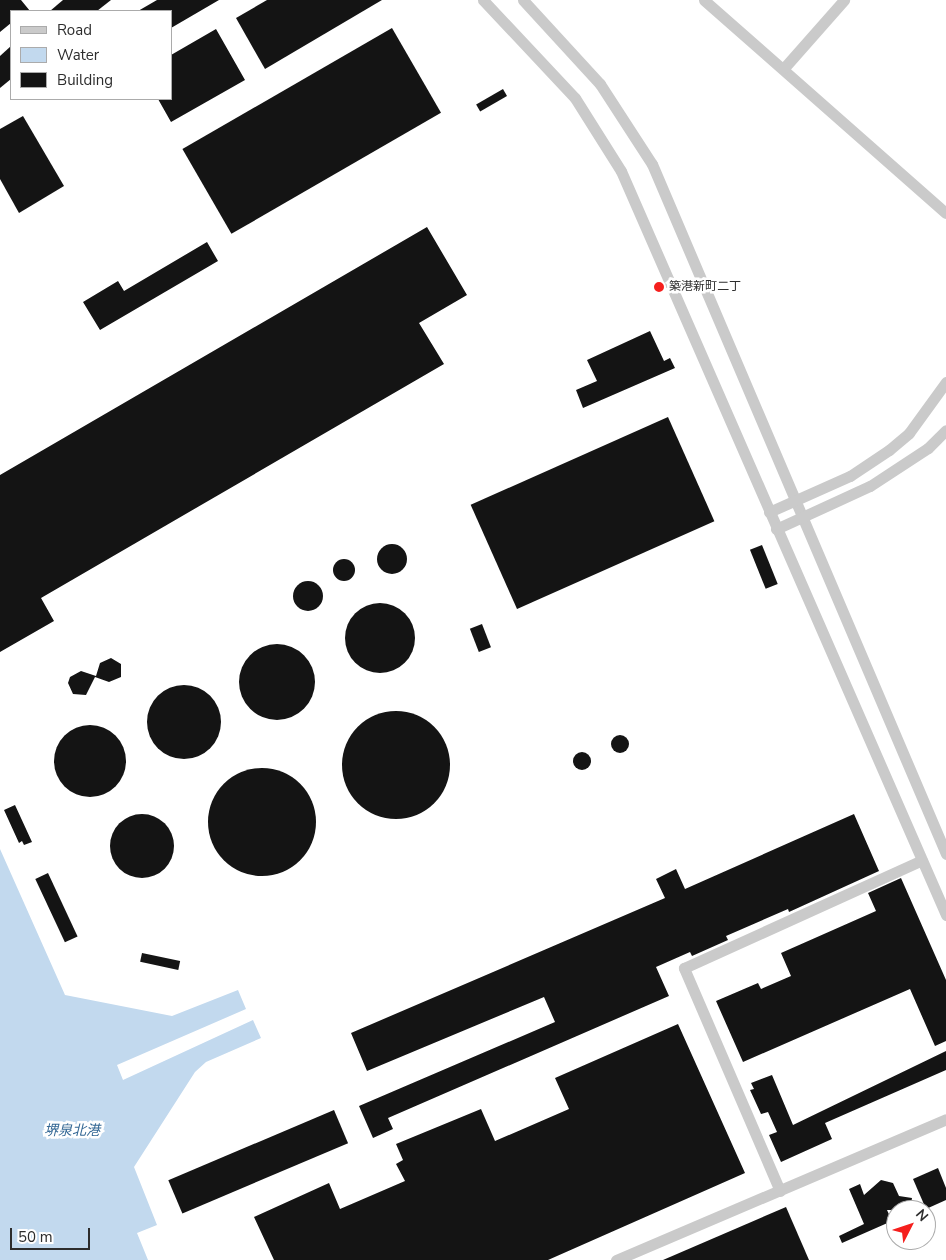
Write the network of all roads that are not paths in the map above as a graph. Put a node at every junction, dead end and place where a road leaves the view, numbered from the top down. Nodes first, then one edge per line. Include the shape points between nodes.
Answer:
1 (483, 0) edge
2 (523, 0) edge
3 (704, 0) edge
4 (844, 0) edge
5 (784, 68) junction
6 (946, 213) edge
7 (946, 382) edge
8 (946, 430) edge
9 (795, 500) junction
10 (769, 512) junction
11 (803, 517) junction
12 (776, 529) junction
13 (946, 854) edge
14 (922, 860) junction
15 (946, 915) edge
16 (946, 1119) edge
17 (780, 1191) junction
18 (616, 1260) edge

1 - 10 street via 575,98 621,171
2 - 9 street via 600,84 652,164
3 - 5 street
4 - 5 street
5 - 6 street
7 - 9 street via 909,433 889,450 850,476
8 - 11 street via 928,448 889,474
9 - 10 street
9 - 11 street
10 - 12 street
11 - 12 street
11 - 13 street
12 - 14 street
14 - 15 street
14 - 17 street via 684,968
16 - 17 street
17 - 18 street

